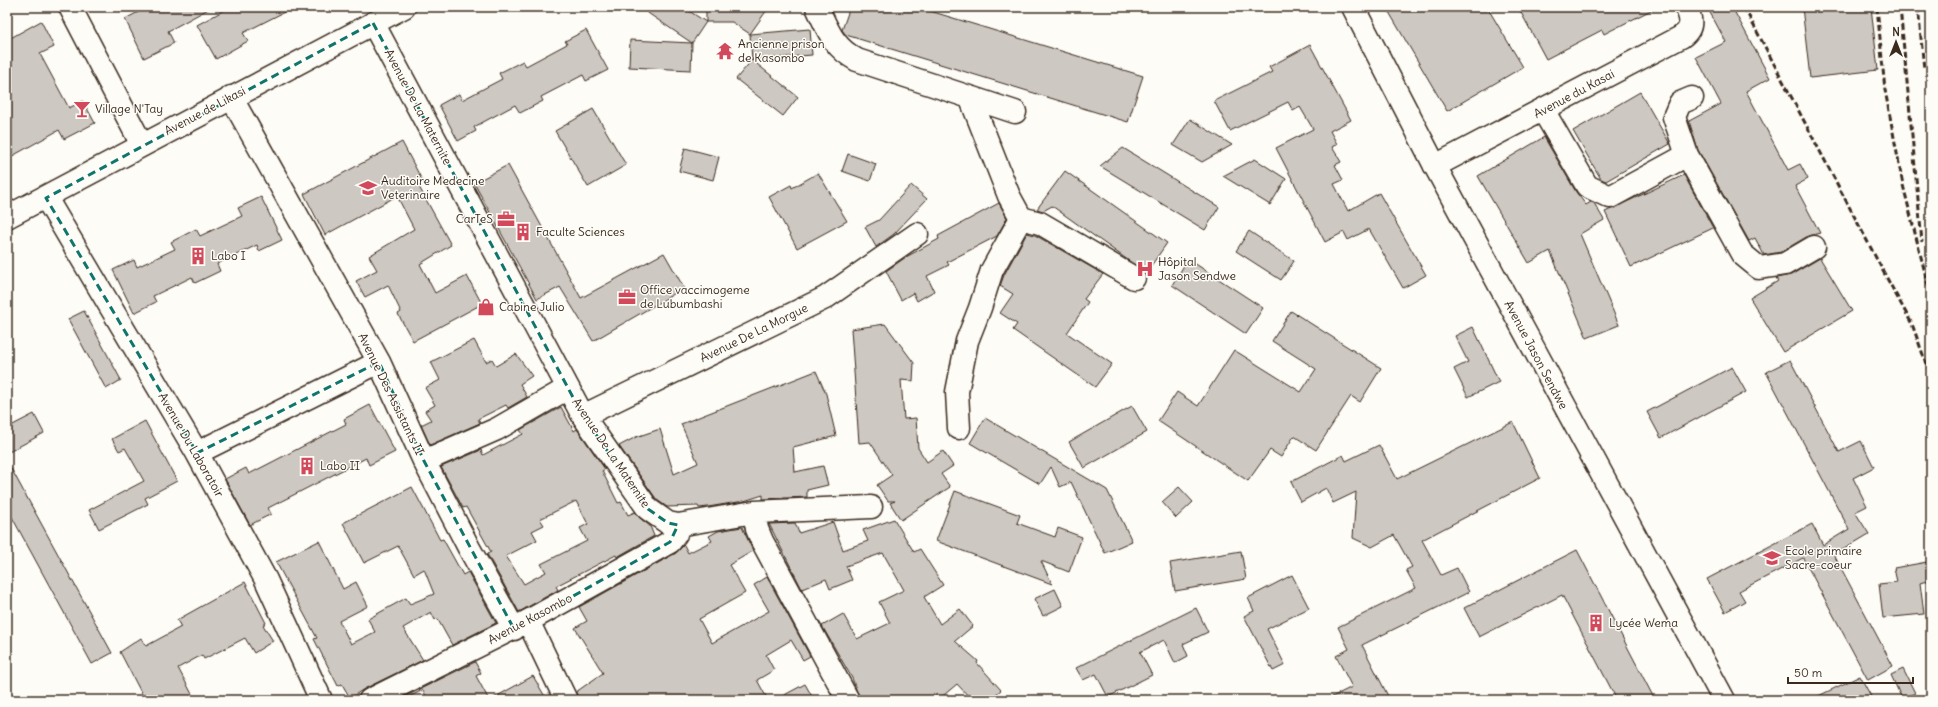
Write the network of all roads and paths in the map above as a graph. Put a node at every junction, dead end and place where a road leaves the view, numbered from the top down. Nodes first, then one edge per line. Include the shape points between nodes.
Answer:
1 (70, 7) edge
2 (404, 7) edge
3 (817, 7) edge
4 (1353, 7) edge
5 (1686, 7) edge
6 (373, 23) junction
7 (231, 97) junction
8 (970, 97) junction
9 (1692, 98) dead end
10 (1543, 110) junction
11 (1015, 112) dead end
12 (142, 145) junction
13 (1687, 155) junction
14 (1435, 166) junction
15 (46, 198) junction
16 (7, 217) edge
17 (1021, 218) junction
18 (917, 234) dead end
19 (1814, 247) dead end
20 (1134, 278) dead end
21 (379, 362) junction
22 (568, 388) junction
23 (583, 416) junction
24 (959, 428) dead end
25 (197, 453) junction
26 (424, 461) junction
27 (871, 507) dead end
28 (754, 512) junction
29 (678, 525) junction
30 (521, 625) junction
31 (321, 700) edge
32 (372, 700) edge
33 (566, 700) edge
34 (848, 700) edge
35 (1724, 700) edge

1 - 12 street
2 - 6 street, Avenue de Likasi
3 - 8 street via 832,39 845,53 857,60
4 - 14 street, Avenue Jason Sendwe
5 - 10 street, Avenue du Kasai via 1691,20 1687,33
6 - 7 street, Avenue de Likasi
6 - 22 street, Avenue De La Maternite
7 - 12 street, Avenue de Likasi
7 - 21 street, Avenue Des Assistants II
8 - 11 street
8 - 17 street via 1009,196
9 - 13 street via 1680,103 1674,117
10 - 13 street via 1587,186 1610,197
10 - 14 street, Avenue du Kasai
12 - 15 street, Avenue de Likasi
13 - 19 street via 1742,254 1759,268 1785,264
14 - 35 street, Avenue Jason Sendwe
15 - 16 street, Avenue de Likasi
15 - 25 street, Avenue Du Laboratoir
17 - 20 street via 1040,223
17 - 24 street via 992,270 967,341 957,392
18 - 23 street, Avenue De La Morgue via 825,298
21 - 25 street
21 - 26 street, Avenue Des Assistants II
22 - 23 street, Avenue De La Maternite
22 - 26 street via 497,429
23 - 29 street, Avenue De La Maternite via 648,509 668,523
25 - 31 street, Avenue Du Laboratoir via 266,580
26 - 30 street, Avenue Des Assistants II via 469,548
27 - 28 street
28 - 29 street
28 - 34 street via 762,541
29 - 30 street, Avenue Kasombo via 676,534 670,542
30 - 32 street, Avenue Kasombo
30 - 33 street, Avenue Des Assistants II

